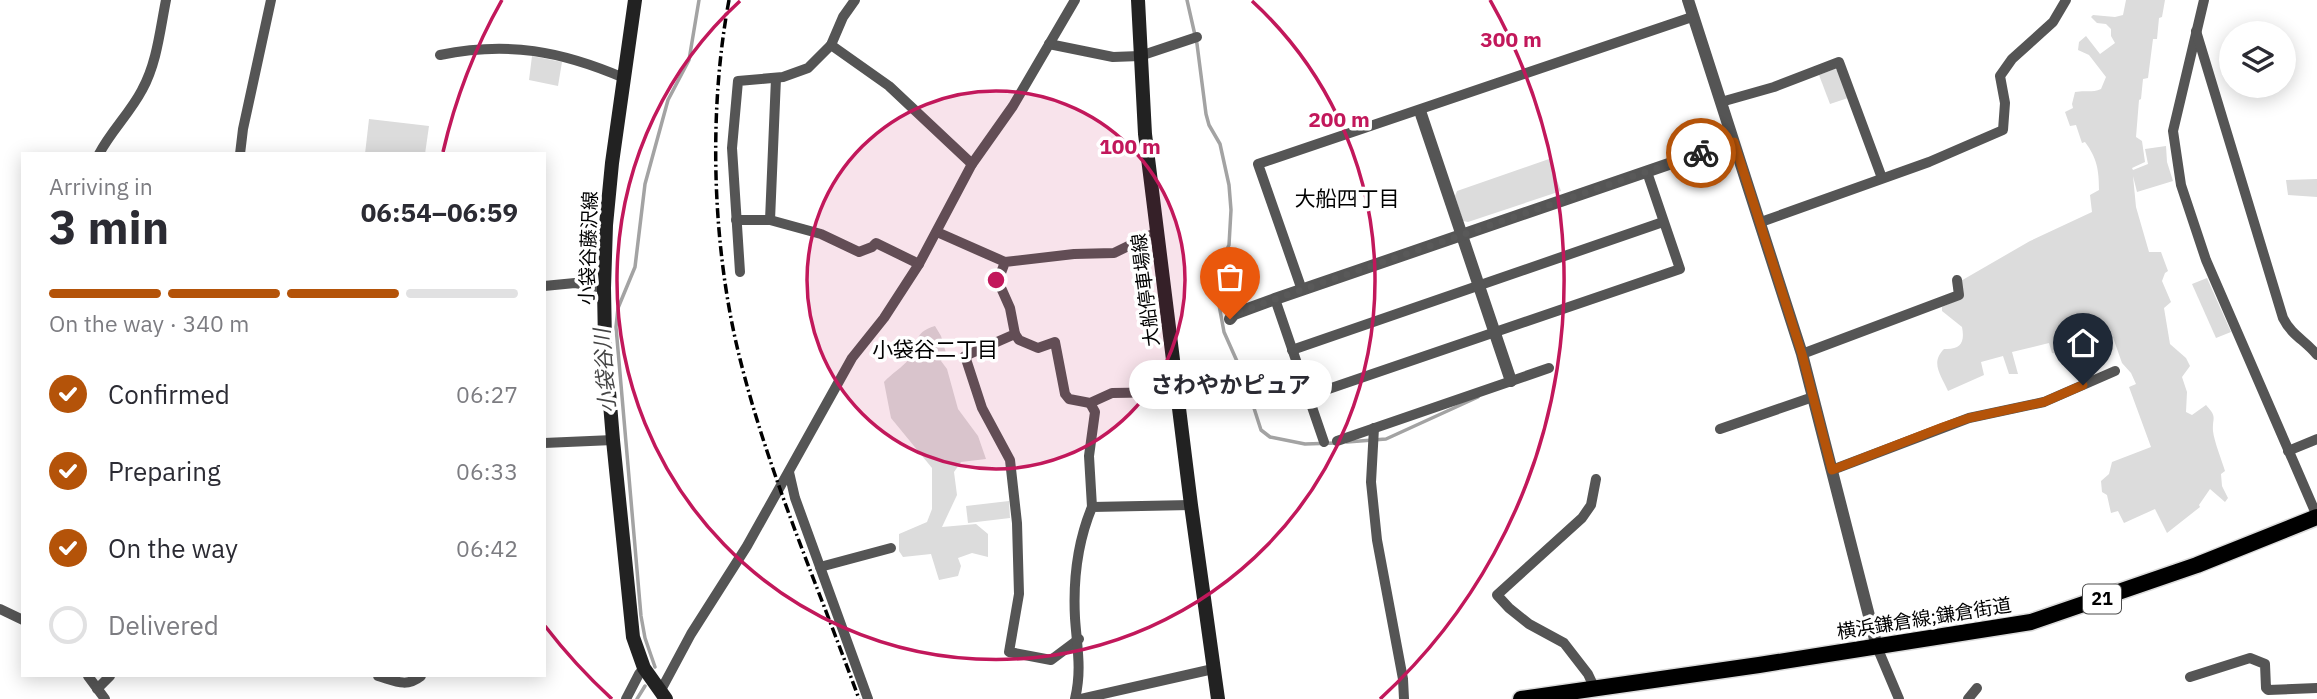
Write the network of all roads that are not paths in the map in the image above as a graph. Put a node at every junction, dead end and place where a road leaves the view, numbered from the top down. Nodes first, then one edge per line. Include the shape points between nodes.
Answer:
1 (166, 0) edge
2 (271, 0) edge
3 (635, 0) edge
4 (855, 0) edge
5 (1075, 0) edge
6 (1138, 0) edge
7 (1688, 0) edge
8 (2066, 0) edge
9 (2204, 0) edge
10 (1692, 17) junction
11 (2196, 31) junction
12 (1198, 37) dead end
13 (1049, 44) junction
14 (831, 45) junction
15 (440, 55) dead end
16 (1140, 56) junction
17 (624, 78) junction
18 (776, 78) junction
19 (1721, 102) junction
20 (1420, 111) junction
21 (1734, 142) junction
22 (100, 152) edge
23 (240, 152) edge
24 (972, 164) junction
25 (1647, 172) junction
26 (1882, 178) junction
27 (736, 220) junction
28 (770, 220) junction
29 (1663, 222) junction
30 (1761, 222) junction
31 (937, 232) junction
32 (1157, 232) junction
33 (1462, 235) junction
34 (1005, 262) junction
35 (919, 264) junction
36 (740, 272) dead end
37 (1957, 280) dead end
38 (546, 286) edge
39 (1479, 286) junction
40 (604, 288) junction
41 (1302, 290) junction
42 (1275, 299) junction
43 (1230, 319) dead end
44 (1494, 332) junction
45 (1015, 334) junction
46 (1292, 350) junction
47 (1802, 354) junction
48 (2317, 355) edge
49 (1549, 368) dead end
50 (2115, 371) dead end
51 (1511, 381) junction
52 (1177, 392) junction
53 (1308, 396) junction
54 (1813, 397) junction
55 (1090, 403) junction
56 (1374, 428) junction
57 (1720, 429) dead end
58 (2317, 439) edge
59 (613, 440) junction
60 (1337, 441) dead end
61 (1324, 442) dead end
62 (546, 443) edge
63 (2288, 452) junction
64 (1832, 470) junction
65 (789, 471) junction
66 (1596, 479) dead end
67 (1191, 505) junction
68 (1092, 507) junction
69 (2317, 516) edge
70 (891, 548) dead end
71 (820, 567) junction
72 (0, 609) edge
73 (21, 619) edge
74 (1079, 639) junction
75 (1877, 647) junction
76 (644, 668) junction
77 (1213, 669) junction
78 (89, 677) edge
79 (109, 677) edge
80 (381, 677) edge
81 (420, 677) edge
82 (2190, 677) dead end
83 (1977, 688) dead end
84 (2317, 688) edge
85 (97, 689) junction
86 (1599, 693) edge
87 (663, 695) edge
88 (105, 699) edge
89 (626, 699) edge
90 (868, 699) edge
91 (1075, 699) edge
92 (1081, 699) edge
93 (1218, 699) edge
94 (1404, 699) edge
95 (1521, 699) edge
96 (1899, 699) edge
97 (1969, 699) edge

1 - 22 street via 149,76
2 - 23 street
3 - 17 main road, 小袋谷藤沢線
4 - 14 street
5 - 13 street
6 - 16 main road, 大船停車場線
7 - 10 street
8 - 26 street via 2053,22 2000,76 2003,130
9 - 11 street
10 - 19 street
10 - 20 street
11 - 48 street via 2283,318 2293,335
11 - 63 street via 2173,131 2181,186 2206,260
12 - 16 street
13 - 16 street via 1113,57
13 - 24 street
14 - 18 street via 808,68
14 - 24 street via 889,86
15 - 17 street via 470,49 524,49 584,61
16 - 32 main road, 大船停車場線 via 1144,134
17 - 40 main road, 小袋谷藤沢線 via 606,225
18 - 27 street via 738,81 732,148
18 - 28 street
19 - 21 street
19 - 26 street via 1839,62
20 - 33 street
20 - 41 street via 1258,164
21 - 25 street
21 - 30 street
24 - 31 street
25 - 29 street
25 - 33 street
26 - 30 street
27 - 28 street
27 - 36 street
28 - 35 street via 821,234 859,252 876,243
29 - 39 street
29 - 44 street via 1680,269
30 - 47 street
31 - 34 street
31 - 35 street
32 - 34 street via 1114,253
32 - 52 main road, 大船停車場線
33 - 39 street
33 - 41 street
34 - 45 street via 998,281
35 - 65 street via 852,358
37 - 47 street via 1959,295
38 - 40 street via 575,283
39 - 44 street
39 - 46 street
40 - 59 main road, 小袋谷藤沢線
41 - 42 street
42 - 43 street
42 - 46 street
44 - 51 street
44 - 53 street
45 - 55 street via 1038,348 1055,342 1065,394
45 - 74 street via 965,356 982,408 1010,460 1019,594 1009,652 1051,660
46 - 53 street
47 - 54 street
49 - 51 street
50 - 64 street via 2044,402 1969,418
51 - 56 street
52 - 55 street via 1112,393
52 - 67 main road, 大船停車場線
53 - 61 street
54 - 57 street
54 - 64 street
55 - 68 street via 1095,412 1089,456
56 - 60 street
56 - 94 street via 1371,482 1377,540
58 - 63 street
59 - 62 street
59 - 76 main road, 小袋谷藤沢線 via 628,609
63 - 69 street
64 - 75 street
65 - 71 street
65 - 87 street via 691,634
66 - 86 street via 1591,505 1581,518 1497,595 1519,616 1564,643
67 - 68 street
67 - 77 main road, 大船停車場線
68 - 74 street via 1076,560
69 - 75 main road, 横浜鎌倉線;鎌倉街道 / 21 via 2197,565 2031,622
70 - 71 street
71 - 90 street
72 - 73 street
74 - 91 street
75 - 86 main road, 横浜鎌倉線;鎌倉街道 / 21 via 1648,680
75 - 96 street
76 - 87 main road, 小袋谷藤沢線
76 - 89 street
77 - 92 street
77 - 93 main road, 大船停車場線
78 - 85 street
79 - 85 street
80 - 81 street via 402,684
82 - 84 street via 2250,658 2264,664 2268,690
83 - 97 street
85 - 88 street
86 - 95 main road, 横浜鎌倉線;鎌倉街道 / 21

